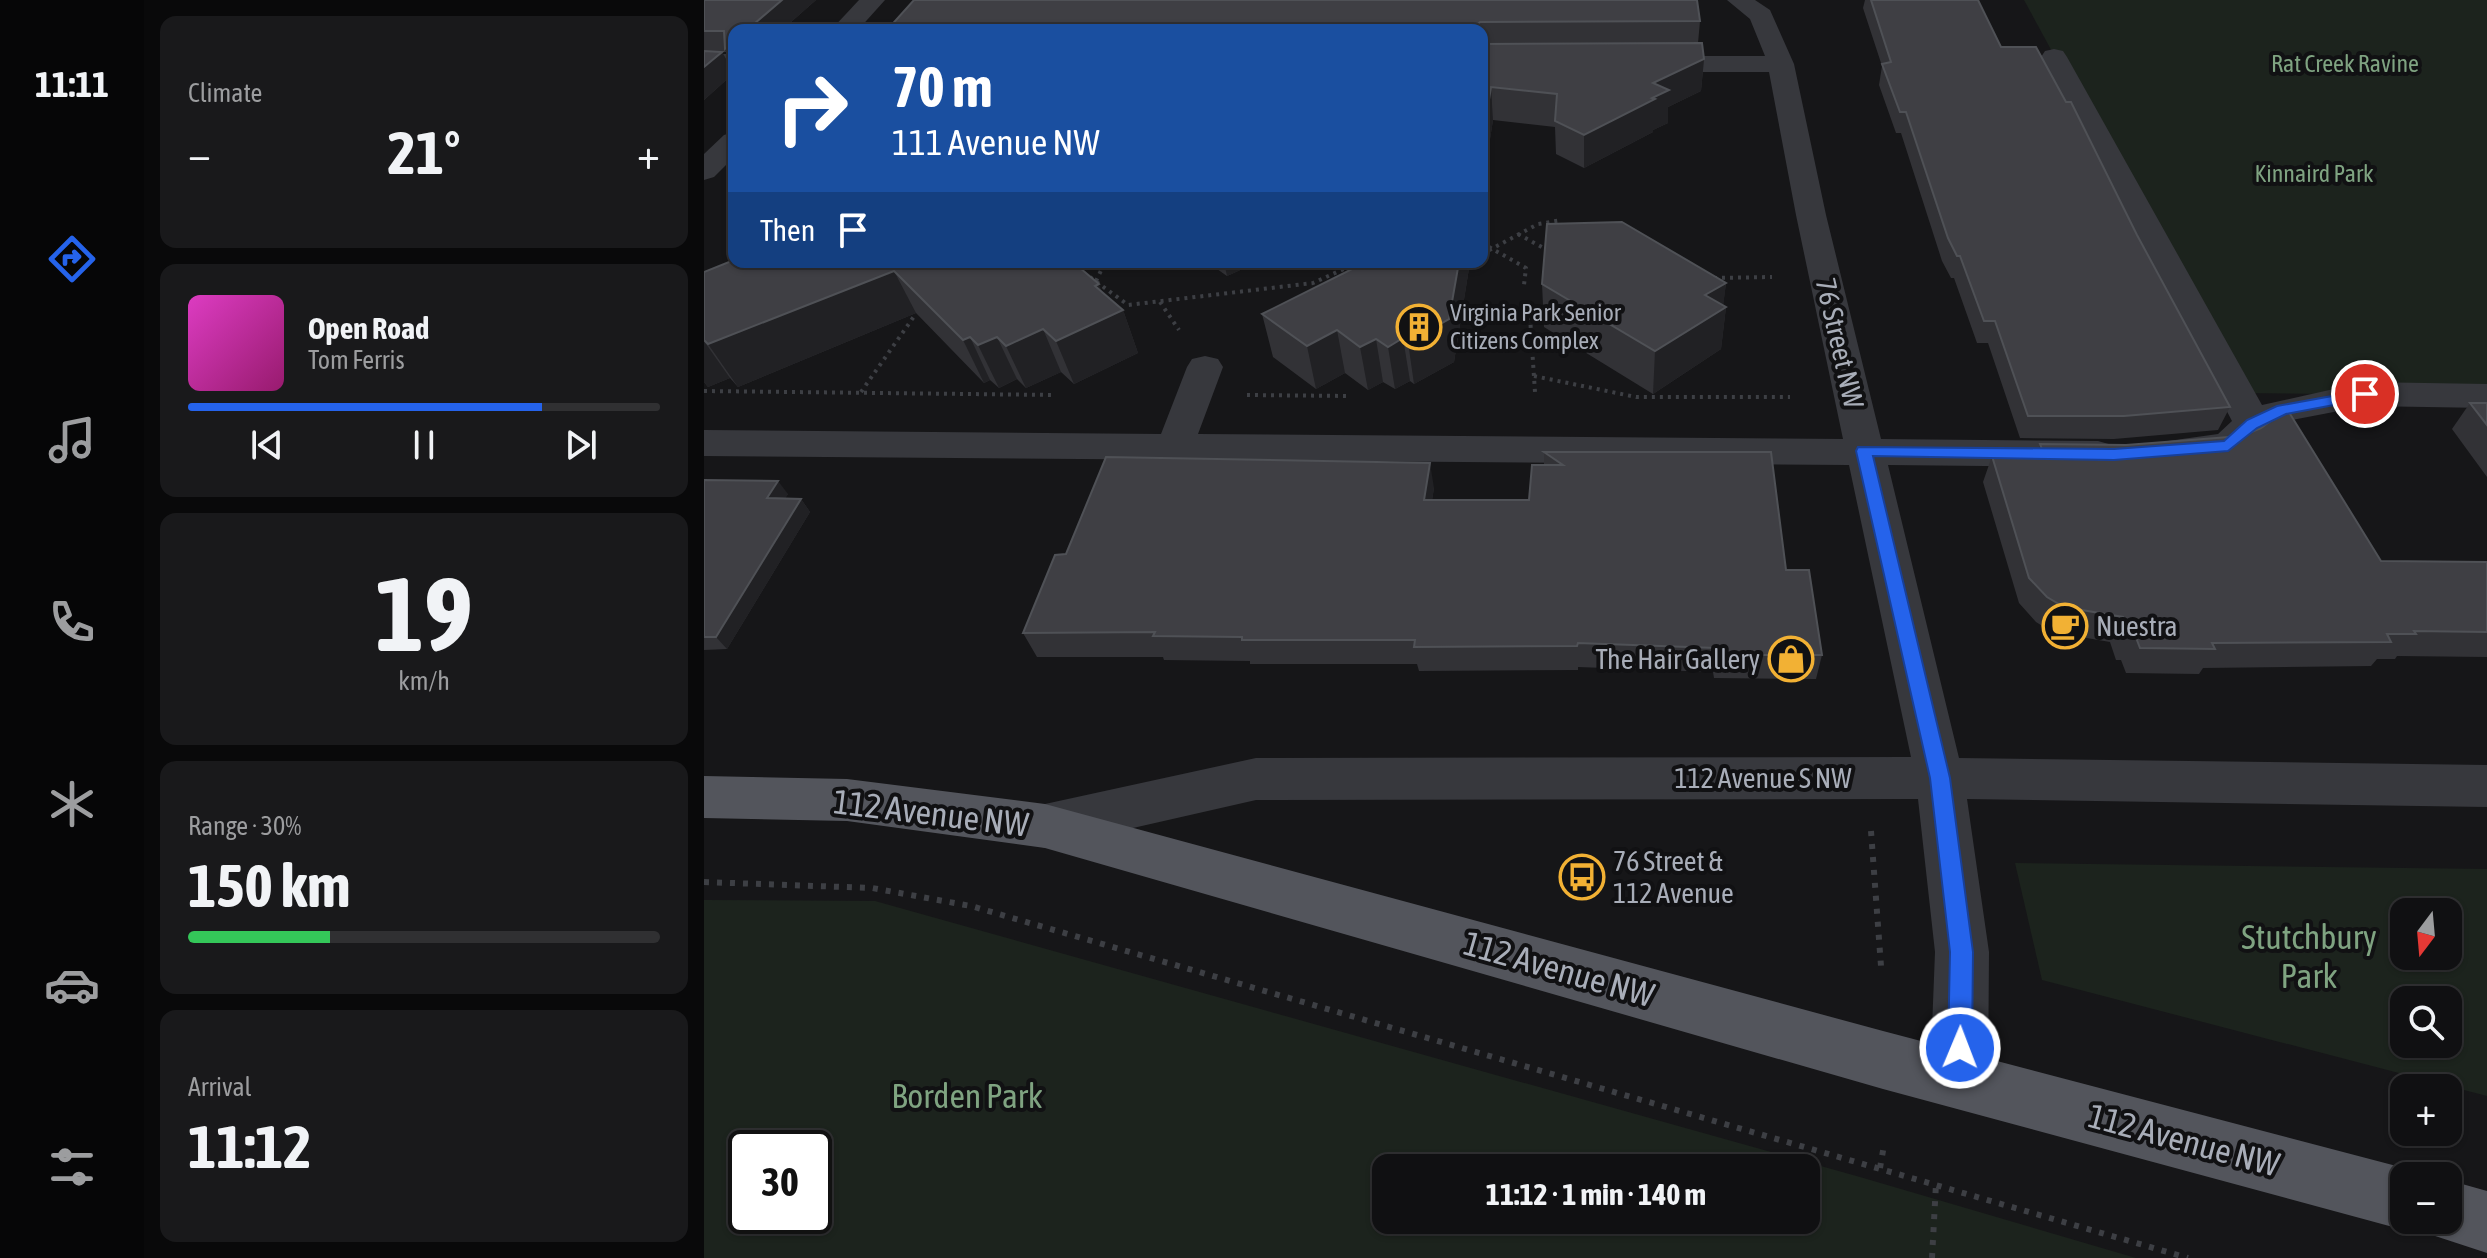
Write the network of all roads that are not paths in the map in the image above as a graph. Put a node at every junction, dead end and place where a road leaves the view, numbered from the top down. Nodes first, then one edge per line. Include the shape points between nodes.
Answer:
1 (873, 0) edge
2 (1739, 0) edge
3 (850, 24) edge
4 (2054, 57) dead end
5 (704, 62) edge
6 (728, 62) edge
7 (1623, 64) edge
8 (1781, 64) junction
9 (728, 147) edge
10 (704, 171) edge
11 (1200, 381) road end
12 (2487, 396) edge
13 (2252, 424) junction
14 (704, 443) edge
15 (1175, 446) junction
16 (1864, 451) junction
17 (1940, 778) junction
18 (2487, 786) edge
19 (704, 797) edge
20 (1045, 826) junction
21 (1959, 1080) junction
22 (2390, 1195) edge
23 (2462, 1215) edge
24 (2487, 1222) edge

1 - 3 street
2 - 8 street, 76 Street NW via 1761,15
4 - 13 street
5 - 6 street
7 - 8 street
8 - 16 street, 76 Street NW
9 - 10 street
11 - 15 street
12 - 13 street via 2365,394 2282,410
13 - 16 street via 2228,446 2135,453
14 - 15 street
15 - 16 street
16 - 17 street, 76 Street NW
17 - 18 street, 112 Avenue S NW
17 - 20 street, 112 Avenue S NW via 1256,779
17 - 21 street, 76 Street NW via 1962,952
19 - 20 main road, 112 Avenue NW via 847,800
20 - 21 main road, 112 Avenue NW
21 - 22 main road, 112 Avenue NW
23 - 24 main road

